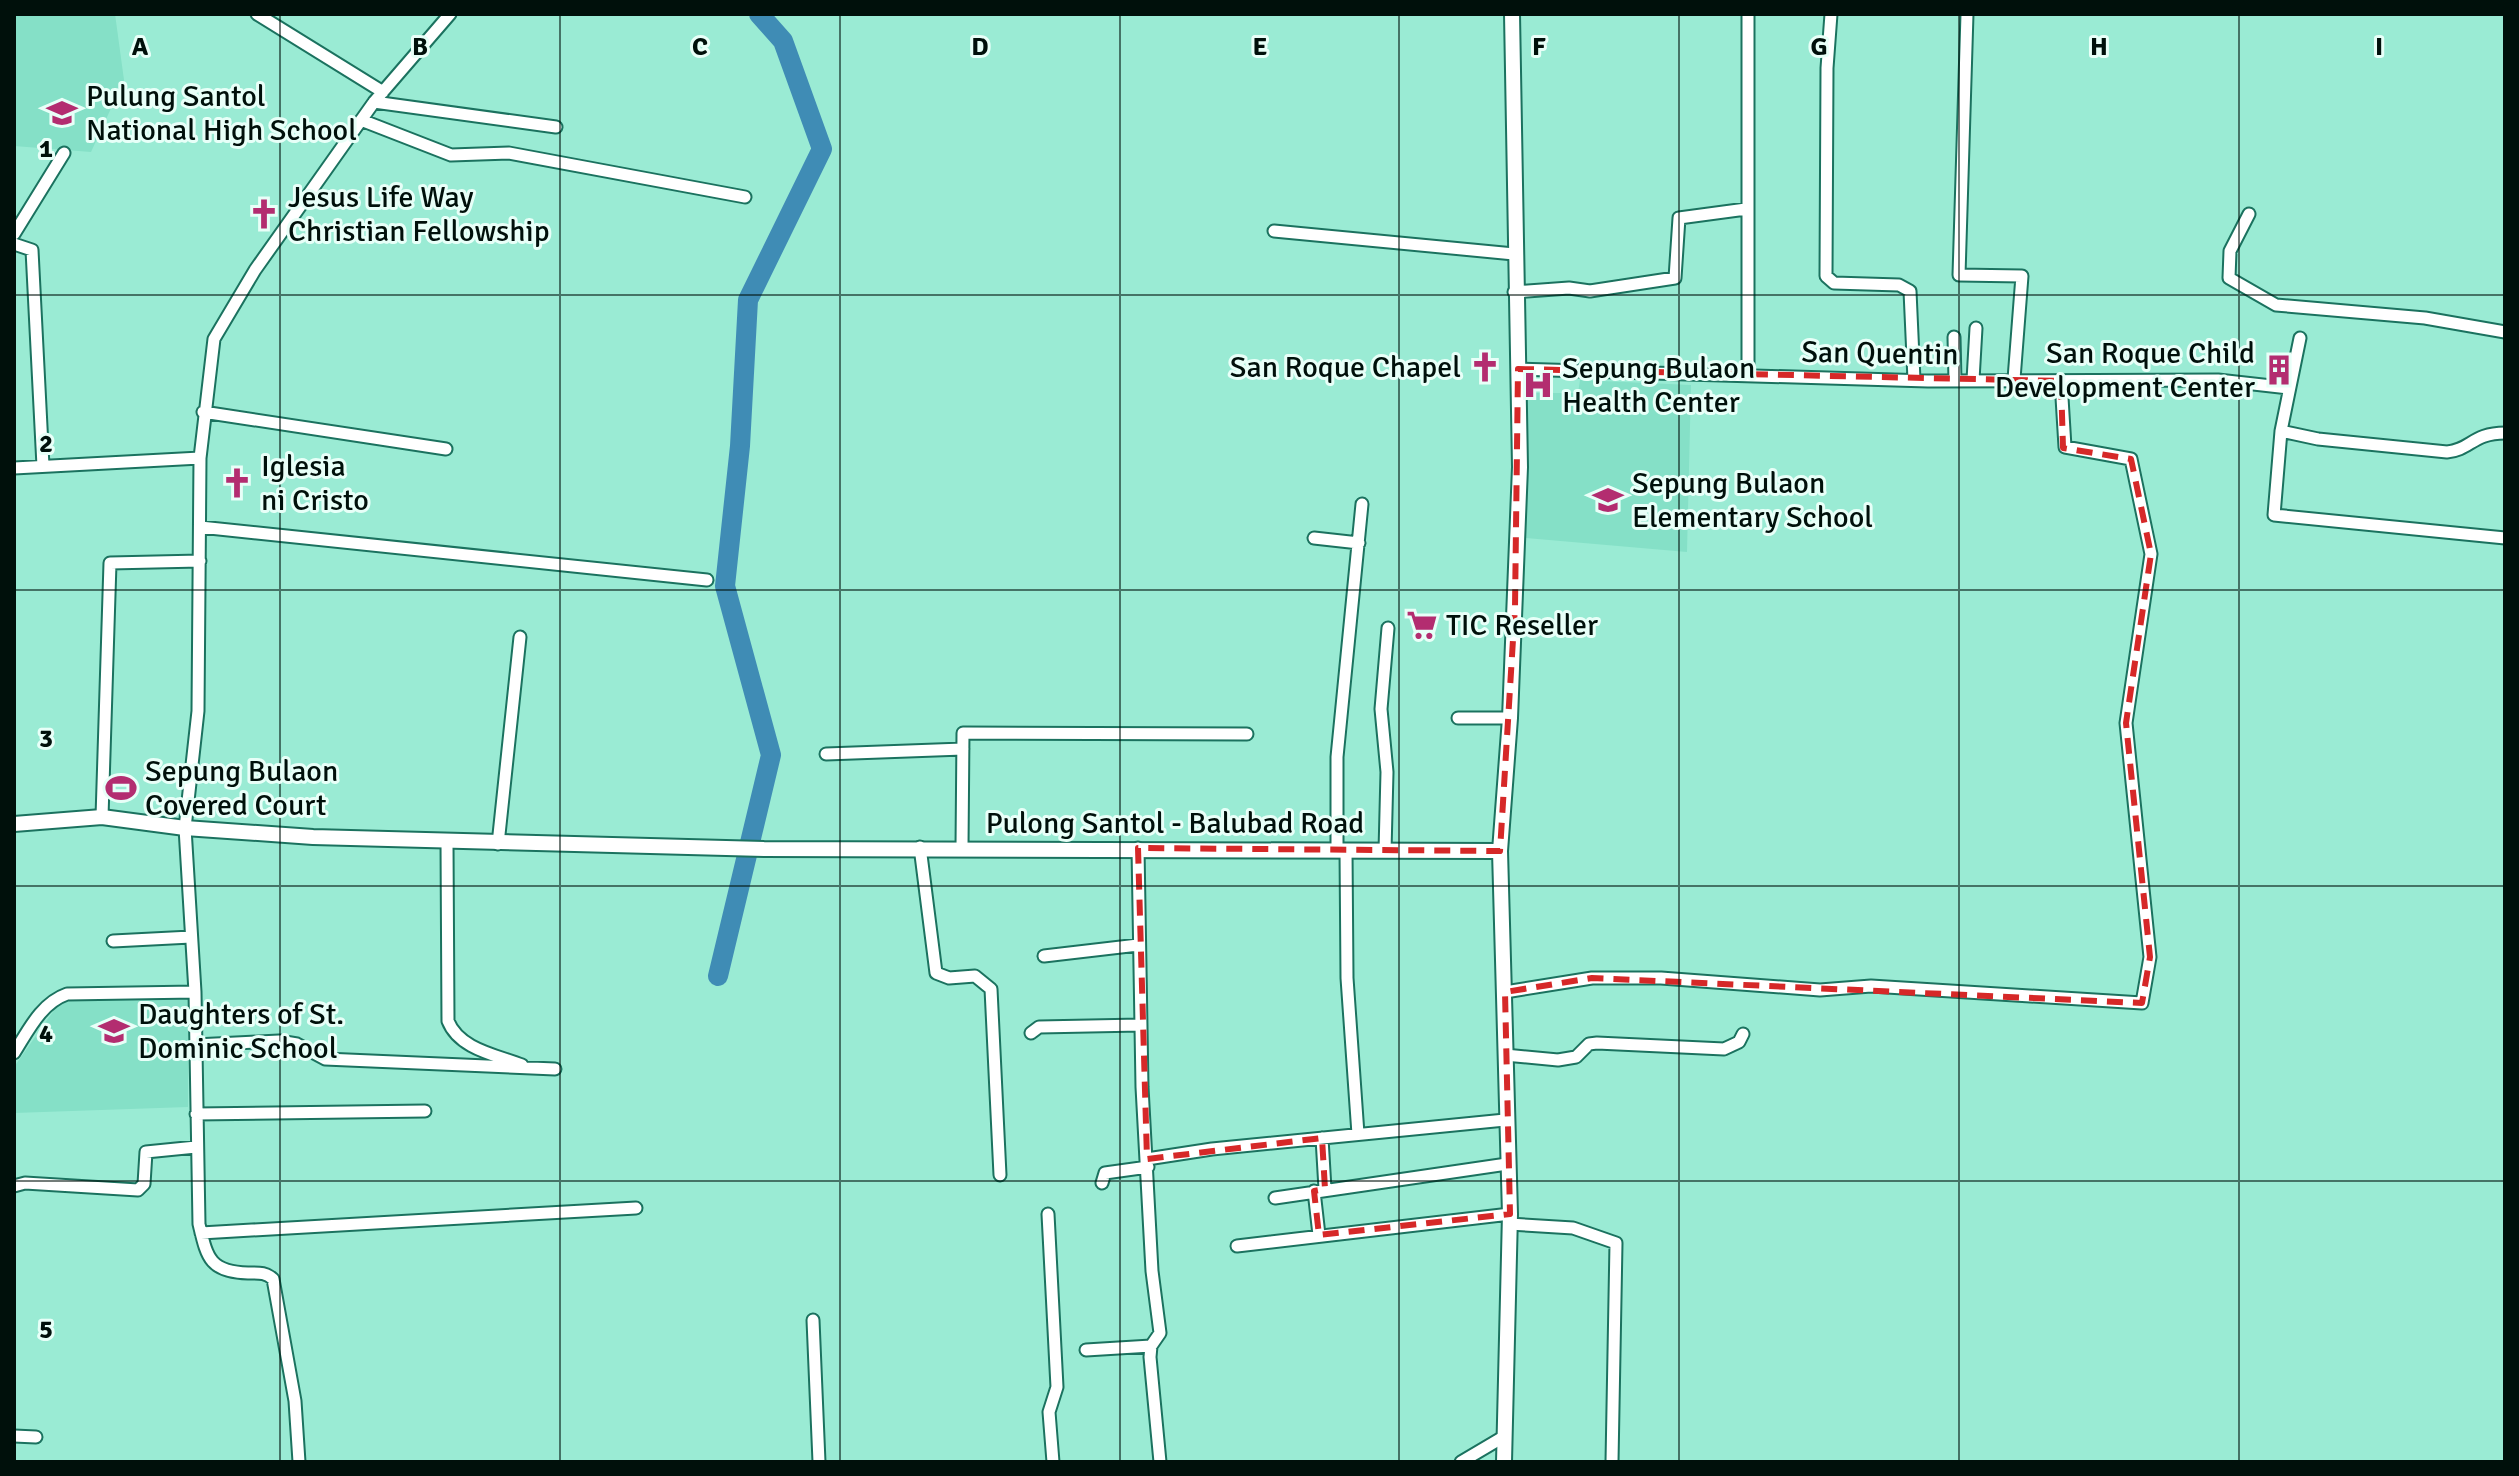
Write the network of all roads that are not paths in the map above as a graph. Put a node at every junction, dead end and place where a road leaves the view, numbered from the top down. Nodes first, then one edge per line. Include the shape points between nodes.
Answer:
1 (257, 14) edge
2 (450, 14) edge
3 (1512, 14) edge
4 (1748, 14) edge
5 (1831, 14) edge
6 (1967, 14) edge
7 (383, 92) junction
8 (374, 102) junction
9 (361, 120) junction
10 (556, 127) dead end
11 (64, 153) dead end
12 (745, 197) dead end
13 (1746, 209) junction
14 (2249, 214) dead end
15 (1274, 231) dead end
16 (14, 234) edge
17 (14, 244) edge
18 (1514, 254) junction
19 (1514, 292) junction
20 (1976, 328) dead end
21 (2505, 332) edge
22 (1954, 337) dead end
23 (2300, 338) dead end
24 (1518, 369) junction
25 (1748, 374) junction
26 (2014, 379) junction
27 (1914, 380) junction
28 (1973, 380) junction
29 (1955, 381) junction
30 (2061, 381) junction
31 (2289, 388) junction
32 (203, 412) junction
33 (2281, 431) junction
34 (2505, 433) edge
35 (446, 449) dead end
36 (200, 458) junction
37 (43, 466) junction
38 (14, 468) edge
39 (1362, 504) dead end
40 (200, 527) junction
41 (1314, 538) dead end
42 (2505, 538) edge
43 (1359, 543) junction
44 (200, 561) junction
45 (707, 580) dead end
46 (1388, 628) dead end
47 (520, 637) dead end
48 (1458, 718) dead end
49 (1510, 718) junction
50 (1247, 734) dead end
51 (963, 749) junction
52 (826, 754) dead end
53 (102, 817) junction
54 (14, 824) edge
55 (185, 828) junction
56 (447, 843) junction
57 (498, 844) junction
58 (920, 847) junction
59 (962, 847) junction
60 (1138, 848) junction
61 (1342, 850) junction
62 (1385, 851) junction
63 (1500, 851) junction
64 (191, 937) junction
65 (113, 941) dead end
66 (1138, 945) junction
67 (1044, 956) dead end
68 (195, 992) junction
69 (1505, 992) junction
70 (1140, 1025) junction
71 (1031, 1033) dead end
72 (1743, 1034) dead end
73 (195, 1045) junction
74 (14, 1053) edge
75 (1505, 1055) junction
76 (530, 1068) junction
77 (555, 1069) dead end
78 (425, 1111) dead end
79 (196, 1114) junction
80 (1505, 1120) junction
81 (1358, 1134) junction
82 (1322, 1138) junction
83 (196, 1147) junction
84 (1148, 1163) junction
85 (1507, 1164) junction
86 (1000, 1175) dead end
87 (1102, 1183) dead end
88 (14, 1186) edge
89 (1319, 1190) junction
90 (1275, 1198) dead end
91 (636, 1208) dead end
92 (1048, 1214) dead end
93 (1509, 1219) junction
94 (201, 1233) junction
95 (1319, 1235) junction
96 (1237, 1246) dead end
97 (813, 1320) dead end
98 (1151, 1346) junction
99 (1086, 1350) dead end
100 (14, 1436) edge
101 (1505, 1436) junction
102 (36, 1437) dead end
103 (299, 1462) edge
104 (819, 1462) edge
105 (1053, 1462) edge
106 (1160, 1462) edge
107 (1461, 1462) edge
108 (1504, 1462) edge
109 (1612, 1462) edge

1 - 7 street
2 - 7 street
3 - 18 street
4 - 13 street
5 - 27 street via 1826,276 1834,283 1899,285 1910,291
6 - 26 street via 1959,275 2022,276
7 - 8 street
8 - 9 street
8 - 10 street
9 - 12 street via 451,155 509,153
9 - 32 street via 217,329
11 - 16 street
13 - 19 street via 1679,218 1675,278 1590,291
13 - 25 street
14 - 21 street via 2230,251 2229,278 2276,305 2425,318
15 - 18 street
17 - 37 street via 32,250
18 - 19 street
19 - 24 street
20 - 28 street
22 - 29 street
23 - 31 street
24 - 25 street, San Quentin
24 - 49 street via 1520,467
25 - 27 street, San Quentin
26 - 28 street, San Quentin
26 - 30 street, San Quentin
27 - 29 street, San Quentin
28 - 29 street, San Quentin
30 - 31 street, San Quentin via 2218,380
30 - 69 street via 2065,447 2131,459 2151,554 2126,723 2150,957 2142,1003 1661,978 1592,978
31 - 33 street
32 - 35 street
32 - 36 street
33 - 34 street via 2447,452 2478,436
33 - 42 street via 2272,510 2279,518
36 - 37 street
36 - 40 street
37 - 38 street
39 - 43 street
40 - 44 street
40 - 45 street
41 - 43 street
43 - 61 street via 1337,757
44 - 53 street via 110,563
44 - 55 street via 198,711
46 - 62 street via 1381,709 1387,772
47 - 57 street
48 - 49 street
49 - 63 street
50 - 51 street via 963,733
51 - 52 street
51 - 59 street
53 - 54 street, Pulong Santol - Balubad Road
53 - 55 street, Pulong Santol - Balubad Road
55 - 56 street, Pulong Santol - Balubad Road
55 - 64 street
56 - 57 street, Pulong Santol - Balubad Road
56 - 76 street via 448,1021 453,1034
57 - 58 street, Pulong Santol - Balubad Road
58 - 59 street, Pulong Santol - Balubad Road
58 - 86 street via 936,973 975,976 991,989
59 - 60 street, Pulong Santol - Balubad Road
60 - 61 street, Pulong Santol - Balubad Road
60 - 66 street
61 - 62 street, Pulong Santol - Balubad Road
61 - 81 street
62 - 63 street, Pulong Santol - Balubad Road
63 - 69 street
64 - 65 street
64 - 68 street
66 - 67 street
66 - 70 street
68 - 73 street
68 - 74 street via 55,998
69 - 75 street
70 - 71 street via 1039,1027
70 - 84 street
72 - 75 street via 1724,1049 1597,1043 1576,1057 1558,1060
73 - 76 street via 279,1041 325,1059
73 - 79 street
75 - 80 street
76 - 77 street
78 - 79 street
79 - 83 street
80 - 81 street
80 - 85 street
81 - 82 street
82 - 84 street
82 - 89 street
83 - 88 street via 146,1152 144,1184 138,1190
83 - 94 street
84 - 87 street via 1105,1173
84 - 98 street via 1160,1333
85 - 89 street
85 - 93 street
89 - 90 street
89 - 95 street
91 - 94 street
92 - 105 street via 1057,1387 1049,1412
93 - 95 street
93 - 101 street
93 - 109 street via 1573,1228 1616,1243
94 - 103 street via 214,1265 273,1279 295,1401
95 - 96 street
97 - 104 street
98 - 99 street
98 - 106 street
100 - 102 street
101 - 107 street
101 - 108 street

